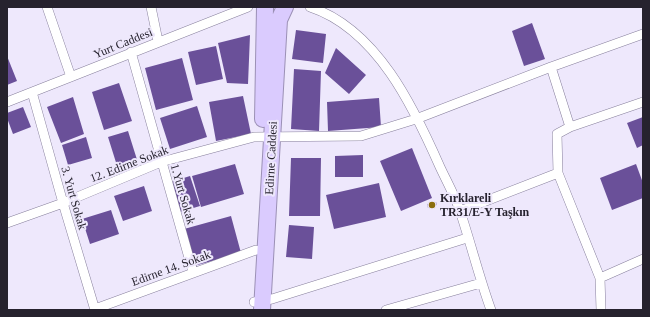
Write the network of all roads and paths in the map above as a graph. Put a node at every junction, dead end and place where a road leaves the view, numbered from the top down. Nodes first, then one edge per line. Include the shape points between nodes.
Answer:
1 (47, 7) edge
2 (151, 7) edge
3 (248, 7) edge
4 (265, 7) edge
5 (310, 7) edge
6 (283, 10) edge
7 (643, 34) edge
8 (158, 41) junction
9 (131, 52) junction
10 (551, 67) junction
11 (71, 77) junction
12 (32, 92) junction
13 (7, 102) edge
14 (643, 102) edge
15 (416, 119) junction
16 (570, 127) junction
17 (267, 137) junction
18 (161, 162) junction
19 (558, 173) junction
20 (63, 203) junction
21 (460, 211) junction
22 (7, 223) edge
23 (467, 238) junction
24 (256, 250) junction
25 (643, 259) edge
26 (193, 272) junction
27 (600, 278) junction
28 (481, 282) junction
29 (258, 306) edge
30 (95, 309) edge
31 (386, 310) edge
32 (491, 310) edge
33 (601, 310) edge

1 - 11 street
2 - 8 street
3 - 8 street, Yurt Caddesi
4 - 6 highway via 274,14
4 - 17 highway, Edirne Caddesi
5 - 15 street via 337,19 360,36 380,58
6 - 17 highway, Edirne Caddesi via 278,20
7 - 10 street, 12. Edirne Sokak
8 - 9 street, Yurt Caddesi
9 - 11 street, Yurt Caddesi
9 - 18 street, 1.Yurt Sokak
10 - 15 street, 12. Edirne Sokak
10 - 16 street
11 - 12 street, Yurt Caddesi
12 - 13 street, Yurt Caddesi
12 - 20 street, 3. Yurt Sokak
14 - 16 street
15 - 17 street, 12. Edirne Sokak via 361,136
15 - 21 street via 428,139
16 - 19 street via 557,134
17 - 18 street, 12. Edirne Sokak via 254,136
17 - 24 highway, Edirne Caddesi via 262,211
17 - 29 highway, Edirne Caddesi
18 - 20 street, 12. Edirne Sokak
18 - 26 street, 1.Yurt Sokak
19 - 21 street
19 - 27 street
20 - 22 street, 12. Edirne Sokak
20 - 30 street, 3. Yurt Sokak
21 - 23 street
23 - 28 street
23 - 29 street
24 - 26 street, Edirne 14. Sokak
24 - 29 highway, Edirne Caddesi
25 - 27 street
26 - 30 street, Edirne 14. Sokak
27 - 33 street
28 - 31 street
28 - 32 street

